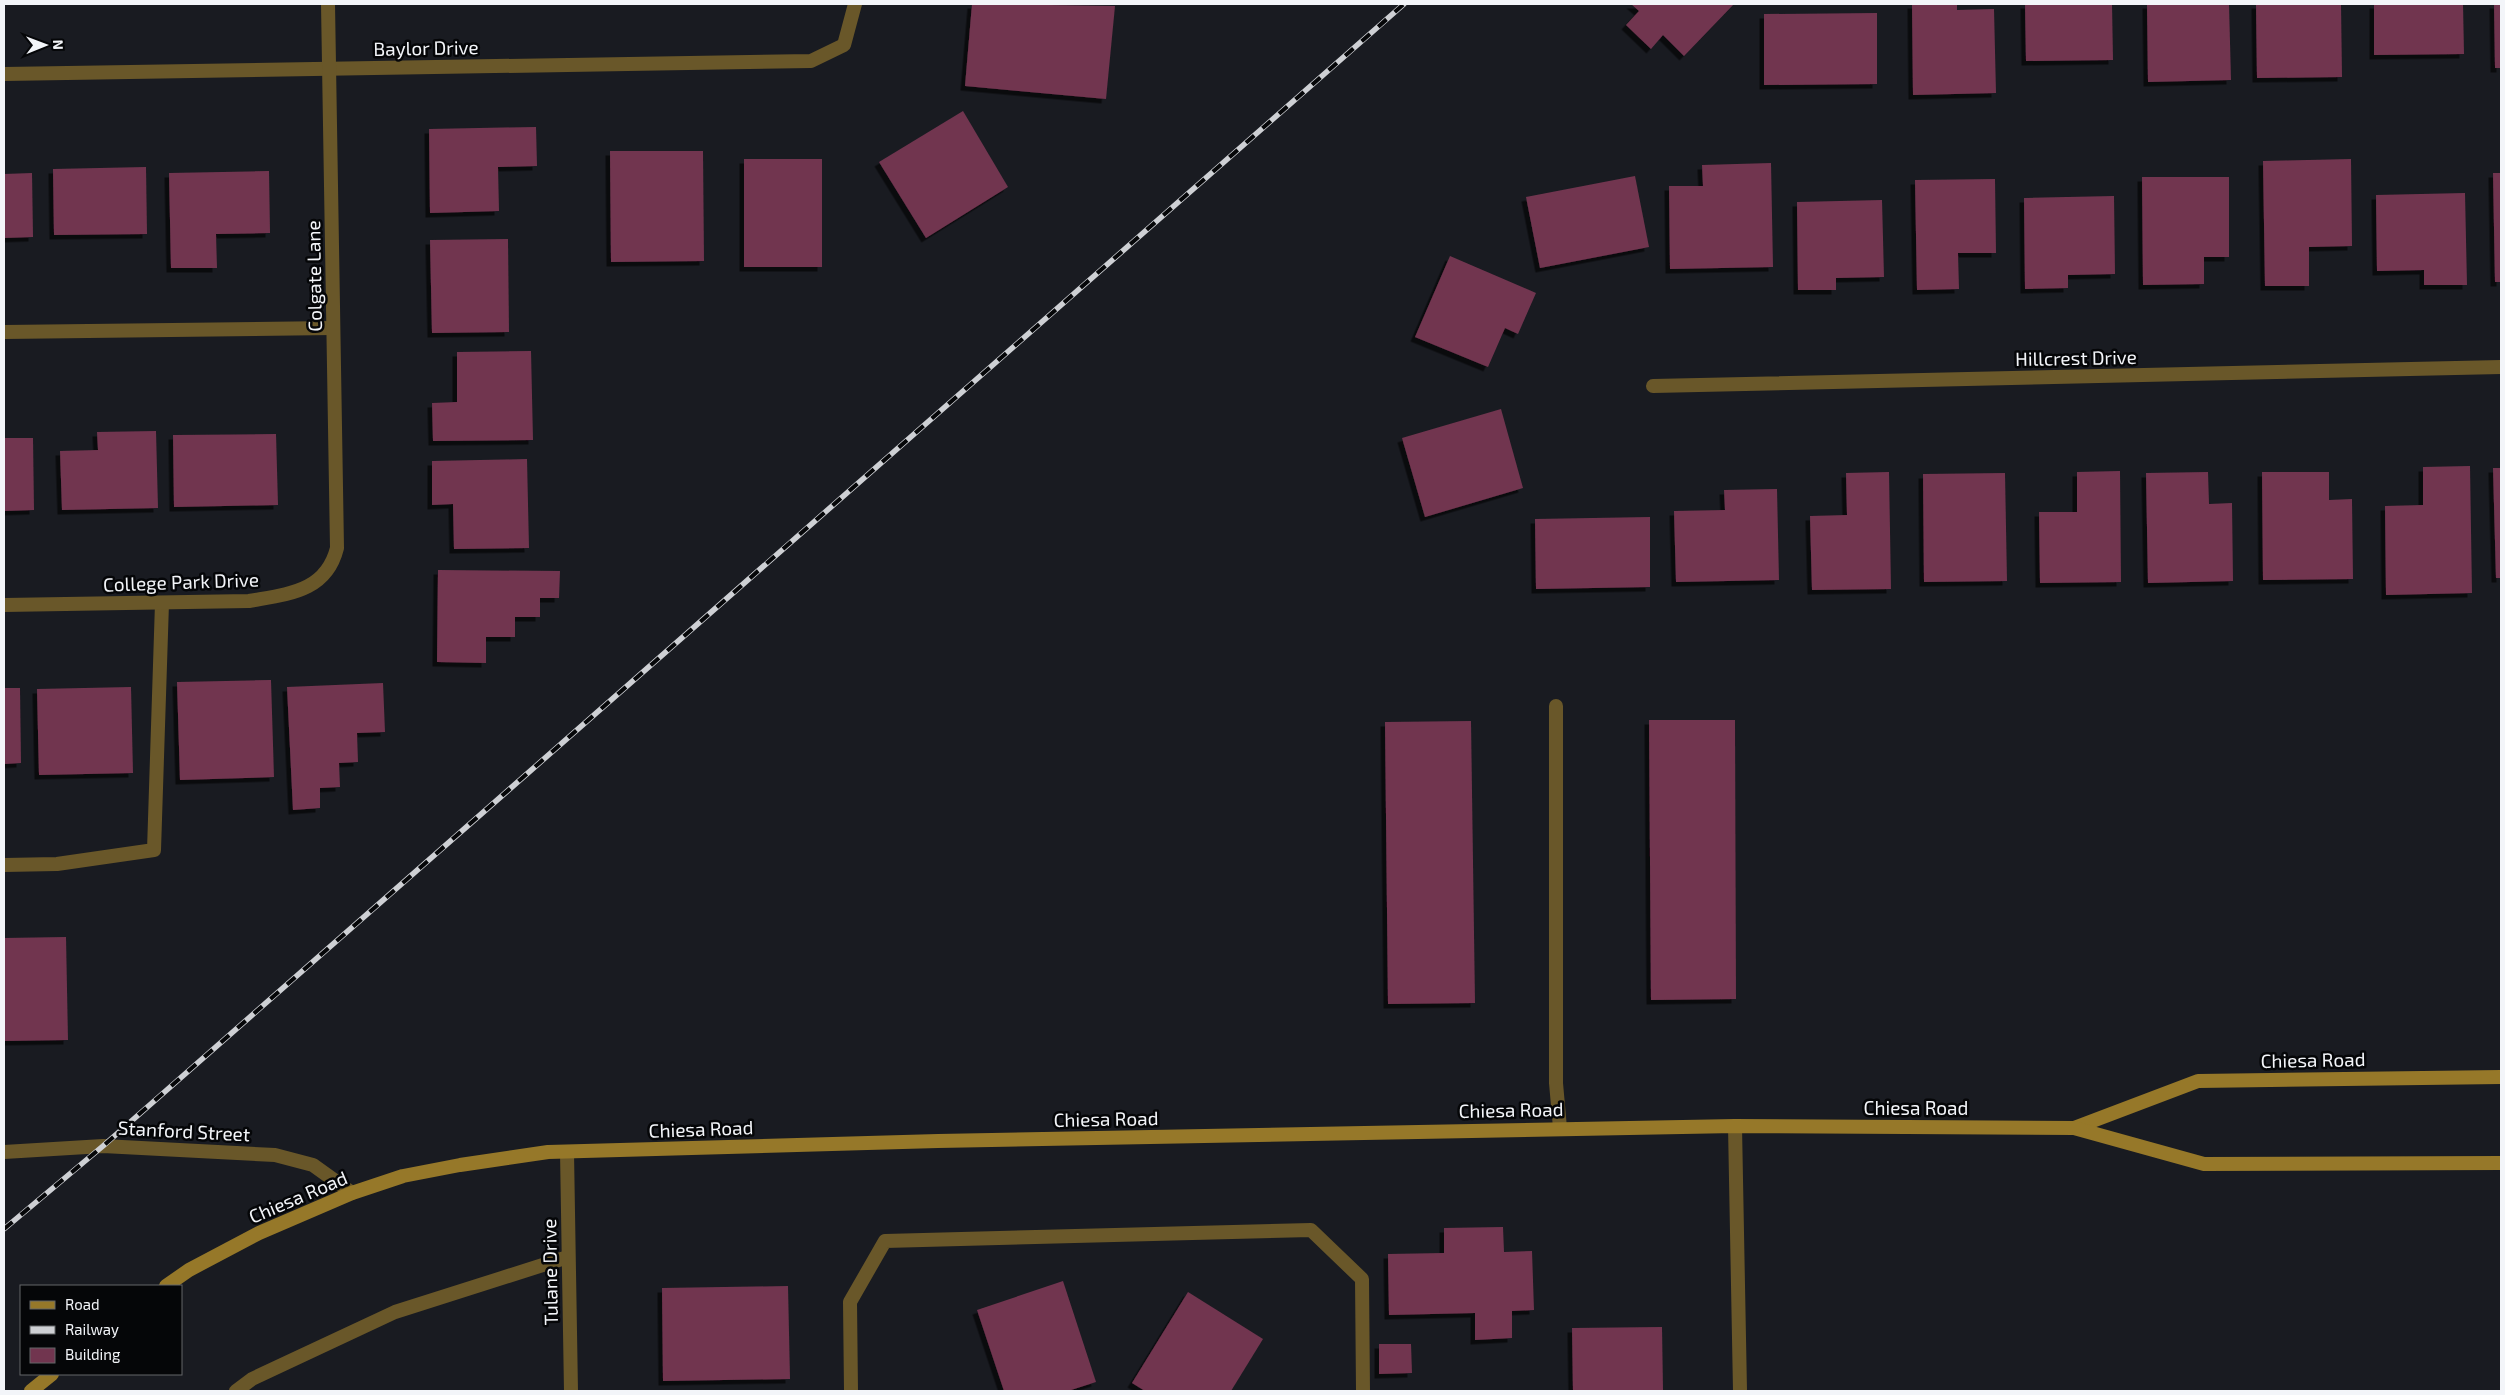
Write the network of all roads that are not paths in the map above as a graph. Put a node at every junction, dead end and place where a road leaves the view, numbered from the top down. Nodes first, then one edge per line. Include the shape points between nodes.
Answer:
1 (328, 4) edge
2 (855, 4) edge
3 (329, 68) junction
4 (4, 74) edge
5 (333, 328) junction
6 (4, 332) edge
7 (2501, 367) edge
8 (1652, 386) dead end
9 (337, 548) joint
10 (162, 603) junction
11 (4, 605) edge
12 (1556, 706) dead end
13 (4, 865) edge
14 (2501, 1077) edge
15 (1735, 1126) junction
16 (1560, 1128) junction
17 (2074, 1128) junction
18 (4, 1152) edge
19 (566, 1152) junction
20 (2501, 1163) edge
21 (352, 1193) junction
22 (568, 1257) junction
23 (167, 1285) edge
24 (51, 1375) edge
25 (31, 1391) edge
26 (236, 1391) edge
27 (571, 1391) edge
28 (851, 1391) edge
29 (1363, 1391) edge
30 (1740, 1391) edge

1 - 3 street, Colgate Lane
2 - 3 street, Baylor Drive via 844,45 811,61
3 - 4 street, Baylor Drive
3 - 5 street, Colgate Lane
5 - 6 street
5 - 9 street, Colgate Lane
7 - 8 street, Hillcrest Drive
9 - 10 street, College Park Drive via 333,565 316,583 288,594 249,601
10 - 11 street, College Park Drive
10 - 13 street via 154,850 57,864
12 - 16 street via 1556,1082
14 - 17 main road, Chiesa Road via 2198,1081
15 - 16 main road, Chiesa Road
15 - 17 main road, Chiesa Road
15 - 30 street
16 - 19 main road, Chiesa Road via 948,1140
17 - 20 main road, Chiesa Road via 2204,1164
18 - 21 street, Stanford Street via 103,1146 275,1154 313,1165
19 - 21 main road, Chiesa Road via 460,1164 403,1176
19 - 22 street, Tulane Drive
21 - 23 main road, Chiesa Road via 259,1233
22 - 26 street via 395,1312 252,1379
22 - 27 street, Tulane Drive
24 - 25 main road
28 - 29 street via 850,1302 885,1241 1311,1230 1362,1279

